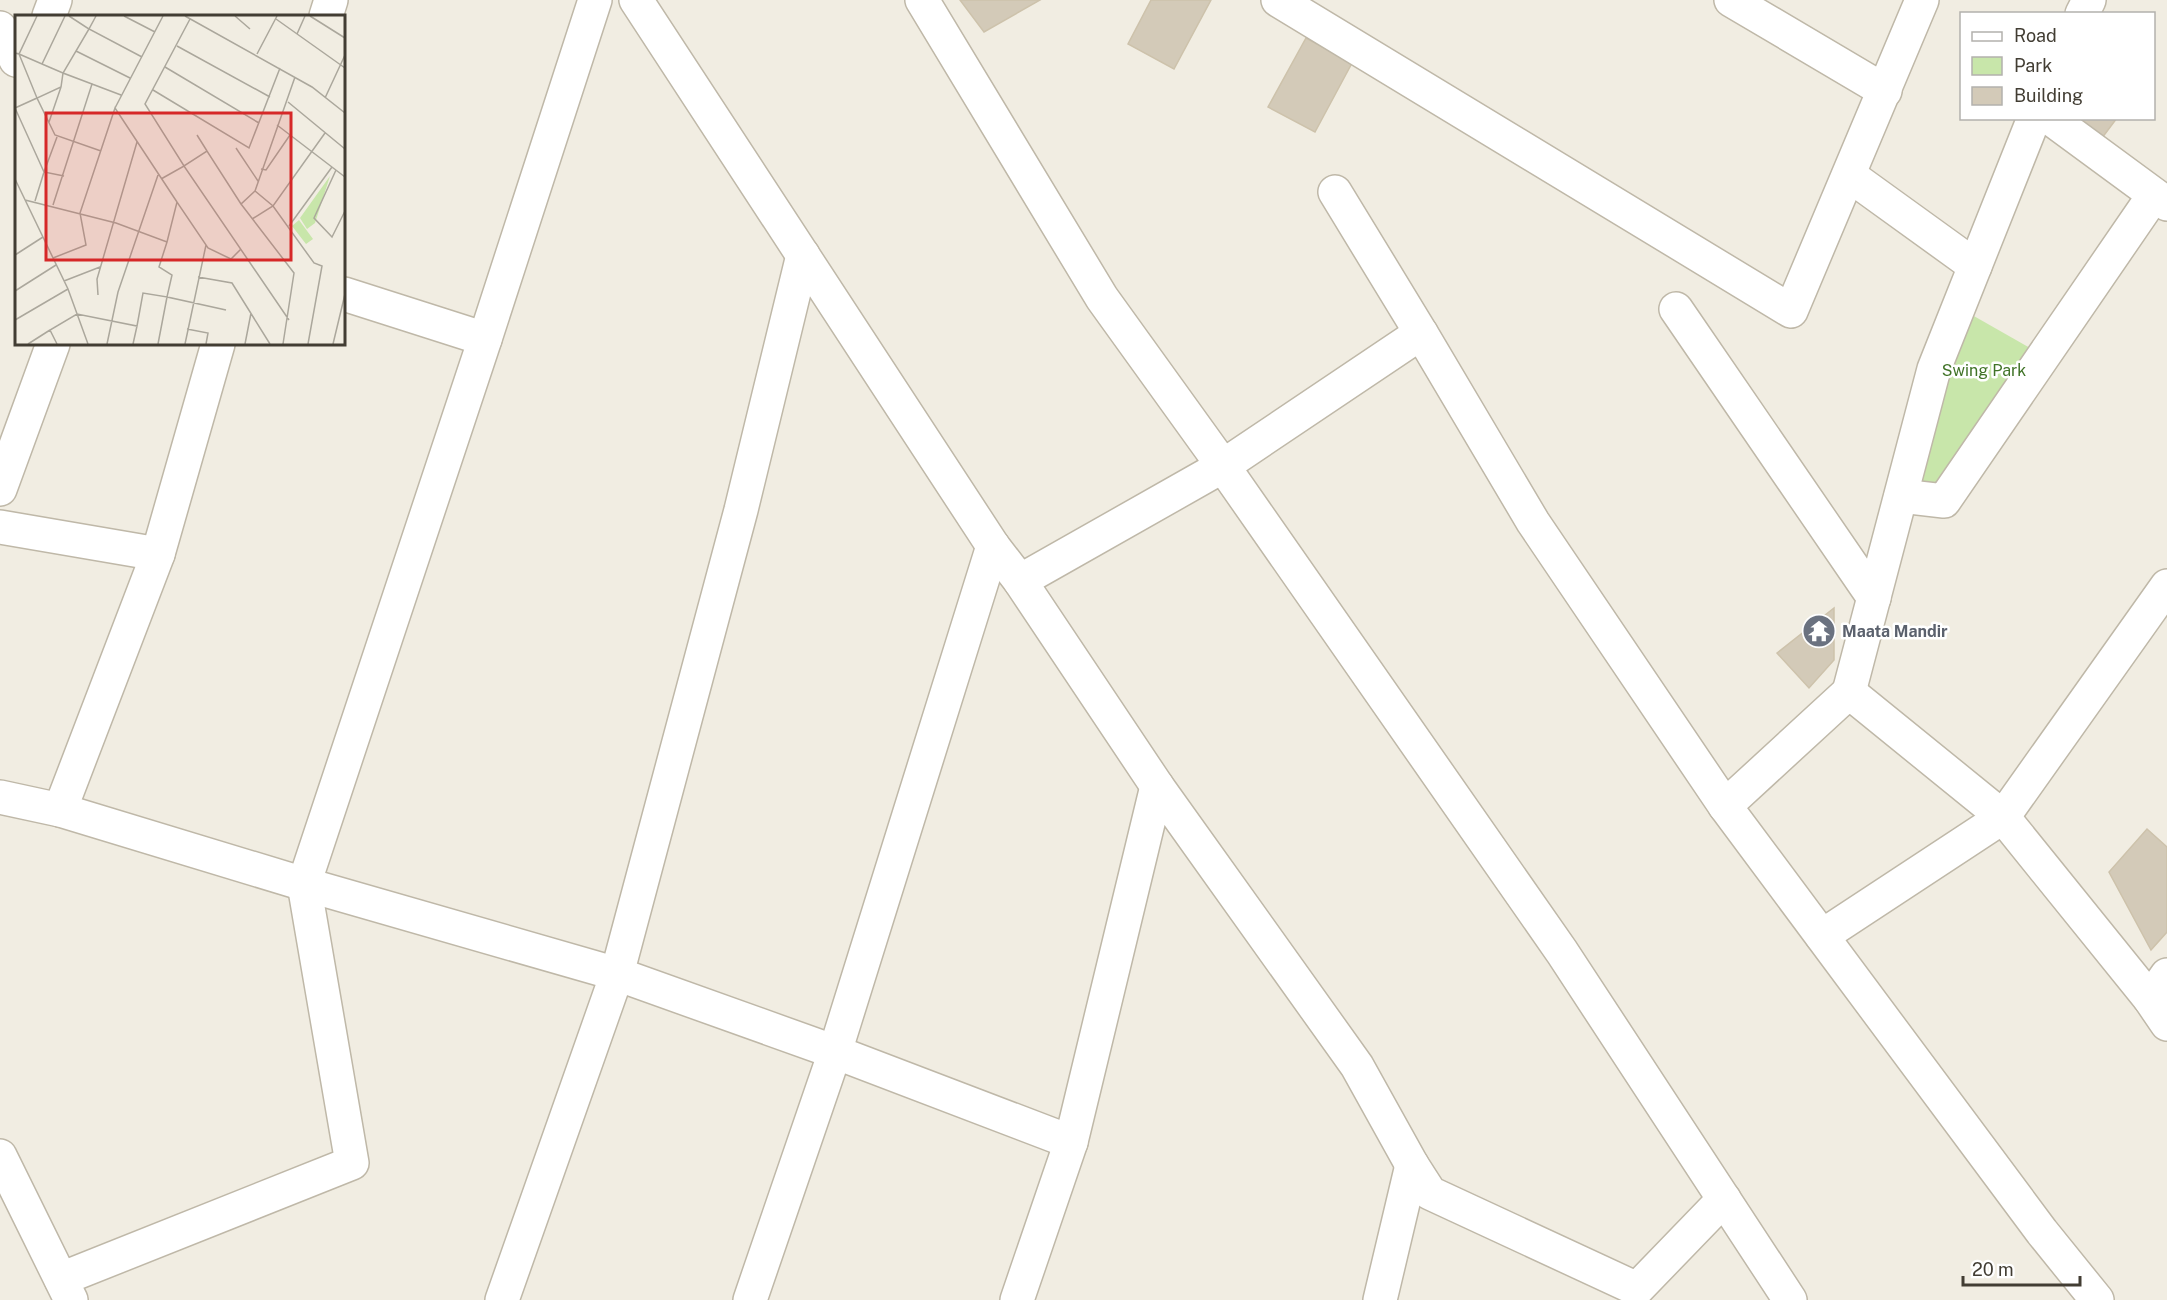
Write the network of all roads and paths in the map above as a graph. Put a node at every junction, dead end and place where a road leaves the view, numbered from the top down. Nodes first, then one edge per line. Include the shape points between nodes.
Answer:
1 (55, 0) edge
2 (331, 0) edge
3 (595, 0) edge
4 (636, 0) edge
5 (922, 0) edge
6 (1278, 0) edge
7 (1731, 0) edge
8 (1922, 0) edge
9 (49, 15) edge
10 (326, 15) edge
11 (0, 28) edge
12 (15, 58) edge
13 (1885, 91) junction
14 (2033, 120) edge
15 (2053, 120) edge
16 (1849, 175) junction
17 (1335, 192) dead end
18 (2161, 199) edge
19 (803, 255) junction
20 (1975, 266) junction
21 (345, 294) edge
22 (1676, 309) dead end
23 (1421, 333) junction
24 (485, 339) junction
25 (53, 345) edge
26 (218, 345) edge
27 (1223, 466) junction
28 (0, 489) edge
29 (1901, 496) junction
30 (0, 527) edge
31 (993, 546) junction
32 (158, 554) junction
33 (1020, 581) junction
34 (2167, 586) edge
35 (1874, 598) junction
36 (1849, 692) junction
37 (1157, 786) junction
38 (0, 797) edge
39 (1725, 806) junction
40 (60, 810) junction
41 (2003, 817) junction
42 (304, 884) junction
43 (1822, 936) junction
44 (616, 974) junction
45 (2161, 999) edge
46 (835, 1052) junction
47 (1071, 1142) junction
48 (0, 1156) edge
49 (1412, 1165) junction
50 (1724, 1199) junction
51 (66, 1289) edge
52 (502, 1300) edge
53 (750, 1300) edge
54 (1017, 1300) edge
55 (1380, 1300) edge
56 (1790, 1300) edge
57 (2097, 1300) edge

1 - 9 street
2 - 10 street
3 - 24 street
4 - 19 street
5 - 27 street via 1102,298
6 - 16 street via 1791,311
7 - 13 street
8 - 13 street
11 - 12 street
13 - 16 street
14 - 20 street
15 - 18 street
16 - 20 street
17 - 23 street
18 - 29 street via 1944,501
19 - 31 street
19 - 44 street via 741,510
20 - 29 street via 1934,369
21 - 24 street
22 - 35 street
23 - 27 street
23 - 39 street via 1533,522
24 - 42 street
25 - 28 street
26 - 32 street
27 - 33 street
27 - 50 street via 1562,952
29 - 35 street
30 - 32 street
31 - 33 street
31 - 46 street
32 - 40 street
33 - 37 street
34 - 41 street
35 - 36 street
36 - 39 street
36 - 41 street
37 - 47 street
37 - 49 street via 1357,1066
38 - 40 street
39 - 43 street
40 - 42 street
41 - 43 street
41 - 45 street
42 - 44 street
42 - 51 street via 352,1163
43 - 57 street
44 - 46 street
44 - 52 street
46 - 47 street
46 - 53 street
47 - 54 street
48 - 51 street
49 - 50 street via 1430,1193 1638,1289
49 - 55 street
50 - 56 street

